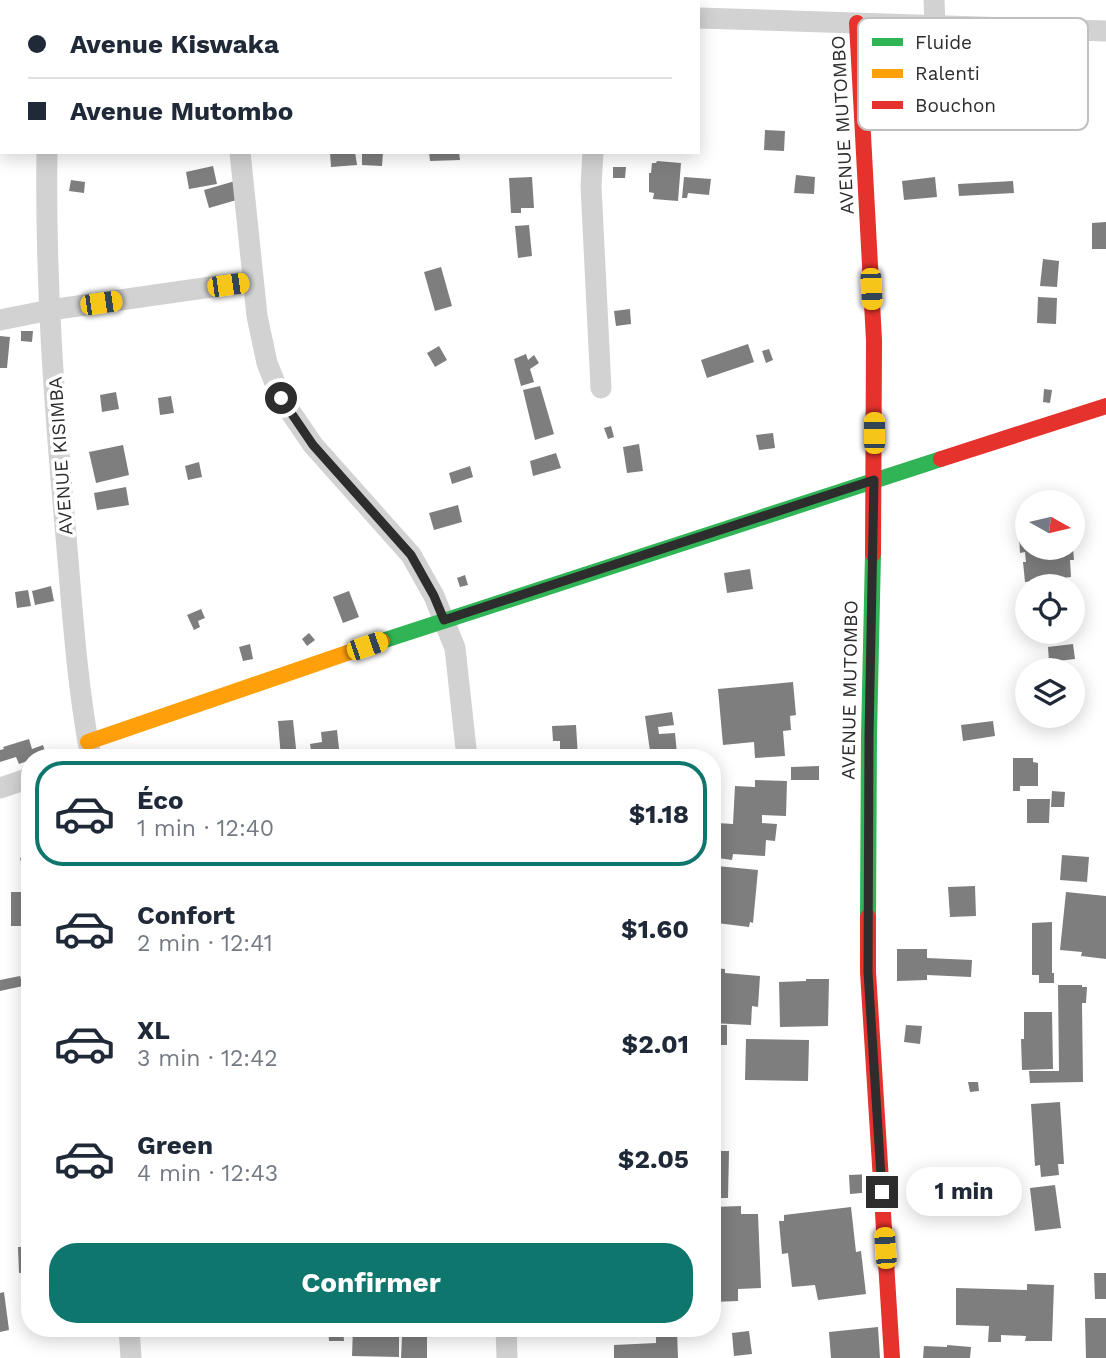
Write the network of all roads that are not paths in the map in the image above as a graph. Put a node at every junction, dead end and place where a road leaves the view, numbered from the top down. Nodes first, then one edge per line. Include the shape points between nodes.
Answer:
1 (934, 0) edge
2 (700, 18) edge
3 (935, 18) edge
4 (857, 23) joint
5 (1088, 30) edge
6 (1106, 31) edge
7 (858, 42) edge
8 (863, 130) edge
9 (47, 154) edge
10 (240, 154) edge
11 (593, 154) edge
12 (253, 281) junction
13 (50, 310) junction
14 (0, 320) edge
15 (601, 388) dead end
16 (1106, 406) edge
17 (874, 480) junction
18 (444, 620) junction
19 (89, 749) edge
20 (92, 749) edge
21 (466, 749) edge
22 (21, 781) edge
23 (0, 788) edge
24 (130, 1337) edge
25 (506, 1337) edge
26 (131, 1358) edge
27 (507, 1358) edge
28 (891, 1358) edge

1 - 3 street
2 - 4 street
4 - 7 street, AVENUE MUTOMBO
5 - 6 street
8 - 17 street, AVENUE MUTOMBO via 874,340
9 - 13 street, AVENUE KISIMBA
10 - 12 street
11 - 15 street
12 - 13 street
12 - 18 street via 268,363 281,398 313,445 411,555
13 - 14 street
13 - 19 street, AVENUE KISIMBA via 76,651
16 - 17 street
17 - 18 street
17 - 28 street, AVENUE MUTOMBO via 868,972
18 - 20 street
18 - 21 street via 455,648
22 - 23 street
24 - 26 street
25 - 27 street

